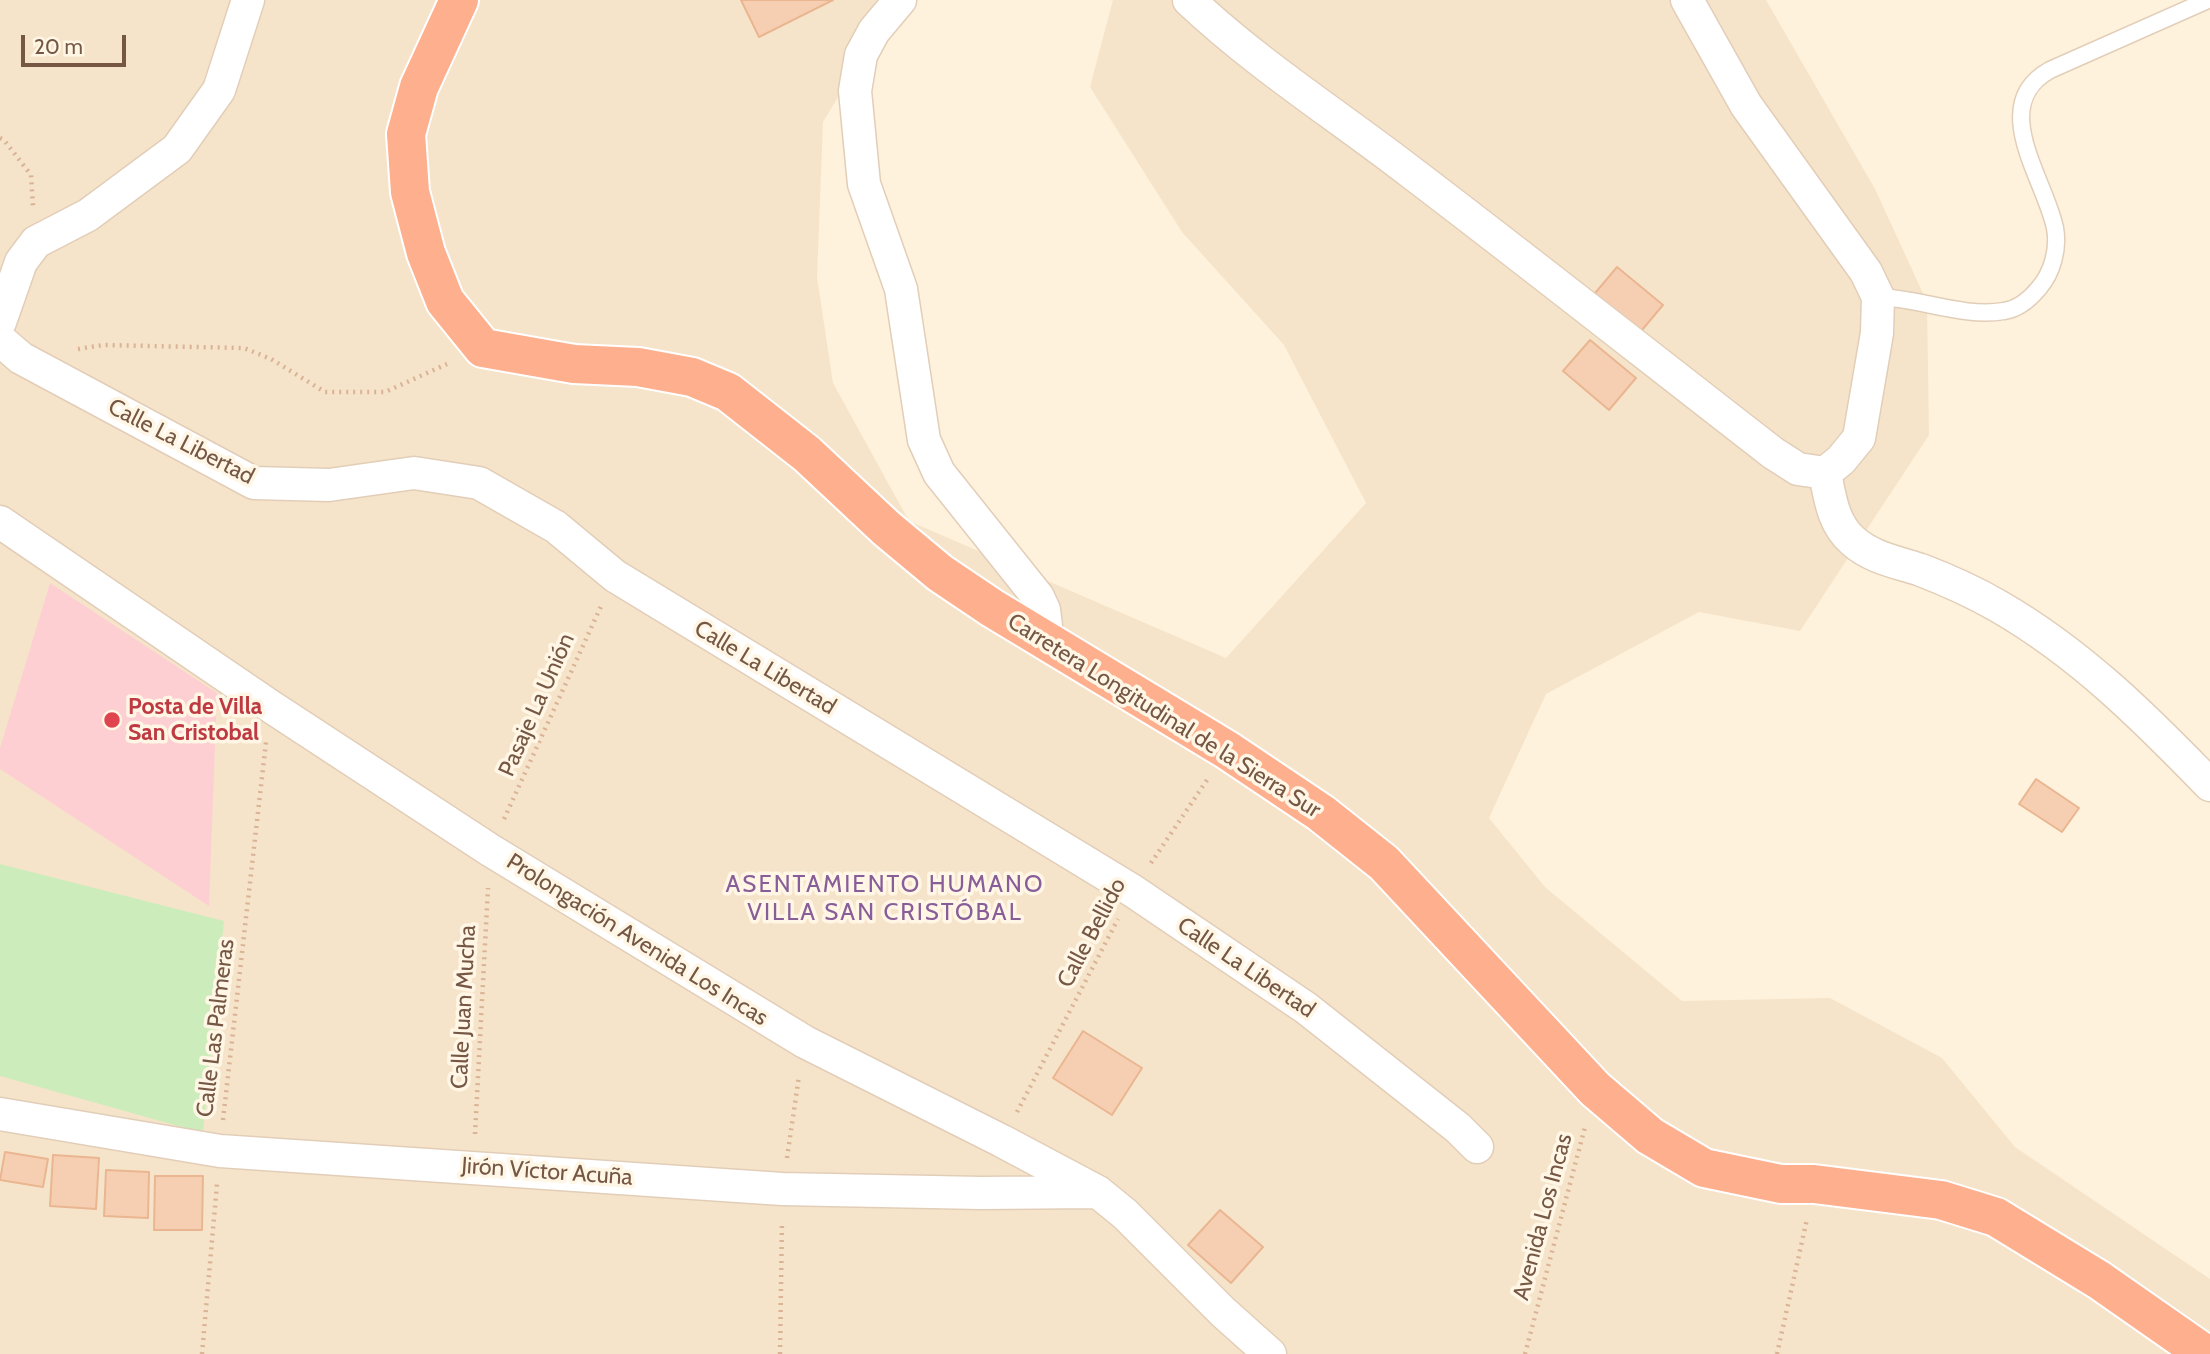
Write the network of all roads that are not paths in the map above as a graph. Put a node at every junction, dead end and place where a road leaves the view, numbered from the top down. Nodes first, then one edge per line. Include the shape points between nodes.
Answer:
1 (248, 0) edge
2 (459, 0) edge
3 (900, 0) edge
4 (1189, 0) edge
5 (1687, 0) edge
6 (2208, 0) edge
7 (1878, 297) junction
8 (0, 323) edge
9 (0, 340) edge
10 (1825, 473) junction
11 (0, 522) edge
12 (1048, 642) junction
13 (2210, 785) edge
14 (0, 1114) edge
15 (1477, 1147) dead end
16 (1098, 1192) junction
17 (1270, 1354) edge
18 (2205, 1354) edge

1 - 8 street via 219,90 177,149 89,215 36,242 21,262
2 - 12 highway, Carretera Longitudinal de la Sierra Sur via 419,87 406,134 410,192 425,253 445,301 484,348 575,364 638,367 692,377 728,392 940,573
3 - 12 street via 861,55 855,91 864,184 901,289 930,456 1038,597
4 - 10 street via 1296,89 1410,171 1773,453 1798,469
5 - 7 street via 1746,106 1866,272
6 - 7 lane via 2068,62 2038,77 2028,88 2022,100 2023,128 2056,242 2050,268 2034,294 2008,311 1985,314
7 - 10 street via 1877,333 1859,439
9 - 15 street, Calle La Libertad via 21,358 254,483 329,485 414,473 479,483 556,527 615,576 1133,891 1306,1008
10 - 13 street via 1831,505 1849,538 1875,555 1954,584 2041,634 2152,724
11 - 16 street, Prolongación Avenida Los Incas via 490,849 804,1042
12 - 18 highway, Carretera Longitudinal de la Sierra Sur via 1227,750 1321,813 1384,863 1595,1089 1650,1136 1704,1168 1781,1184 1941,1200 1996,1217 2099,1280
14 - 16 street, Jirón Víctor Acuña via 220,1151 782,1189
16 - 17 street, Prolongación Avenida Los Incas

